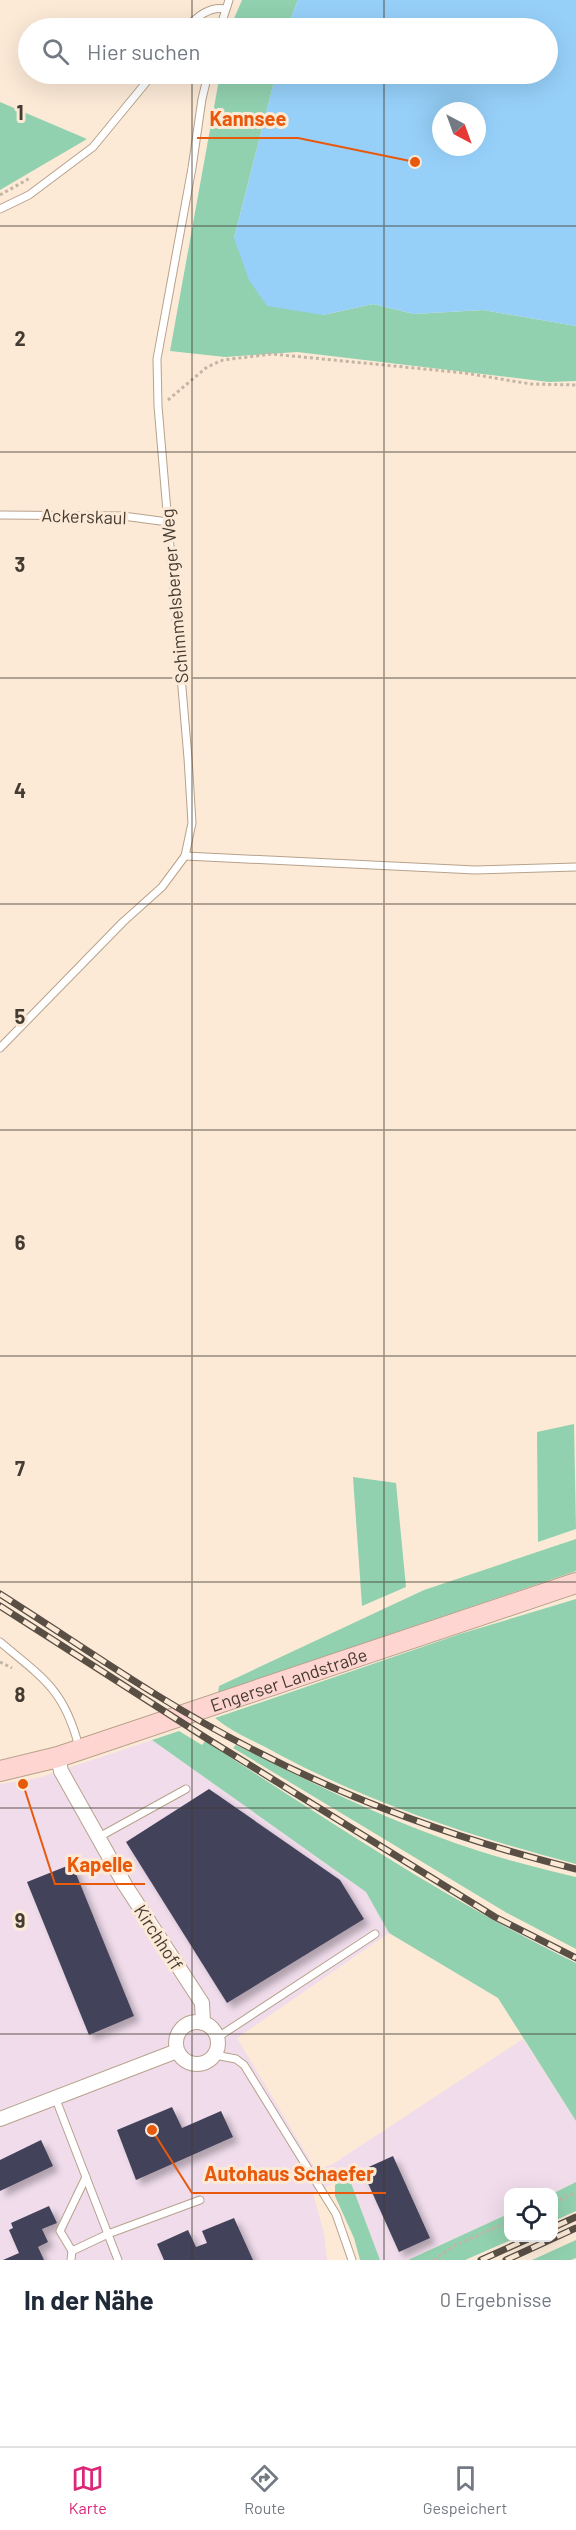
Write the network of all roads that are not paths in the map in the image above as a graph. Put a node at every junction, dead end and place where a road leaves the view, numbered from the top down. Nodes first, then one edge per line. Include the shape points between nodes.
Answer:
1 (229, 0) edge
2 (225, 9) junction
3 (196, 18) edge
4 (223, 18) edge
5 (145, 84) edge
6 (206, 84) edge
7 (0, 209) edge
8 (0, 515) edge
9 (168, 522) junction
10 (185, 856) junction
11 (576, 867) edge
12 (0, 1048) edge
13 (576, 1583) edge
14 (0, 1642) edge
15 (80, 1749) junction
16 (58, 1757) junction
17 (0, 1771) edge
18 (186, 1789) dead end
19 (99, 1837) junction
20 (375, 1934) dead end
21 (203, 2023) junction
22 (218, 2037) junction
23 (177, 2051) junction
24 (215, 2055) junction
25 (55, 2097) junction
26 (0, 2120) edge
27 (86, 2177) junction
28 (200, 2200) dead end
29 (108, 2234) junction
30 (72, 2251) junction
31 (71, 2260) edge
32 (118, 2260) edge
33 (352, 2260) edge

1 - 2 lane
2 - 3 lane via 217,7
2 - 4 lane
5 - 7 lane via 93,147 29,195
6 - 9 lane, Schimmelsberger Weg via 157,359
8 - 9 lane, Ackerskaul via 123,516
9 - 10 lane, Schimmelsberger Weg via 192,823
10 - 11 lane via 475,870
10 - 12 lane, Schimmelsberger Weg via 162,887
13 - 15 main road, Engerser Landstraße
14 - 15 lane via 53,1688 71,1717
15 - 16 main road, Engerser Landstraße
16 - 17 main road, Engerser Landstraße
16 - 19 street, Kirchhoff via 61,1771
18 - 19 lane
19 - 21 street, Kirchhoff via 125,1885 202,2003
20 - 22 lane
21 - 22 street
21 - 23 street via 181,2029
22 - 24 street
23 - 24 street via 190,2064 201,2065
23 - 25 street
24 - 33 lane via 236,2059 244,2065 336,2214
25 - 26 street
25 - 27 lane
27 - 29 lane
27 - 30 lane via 60,2230
28 - 29 lane
29 - 30 lane
29 - 32 lane
30 - 31 lane

